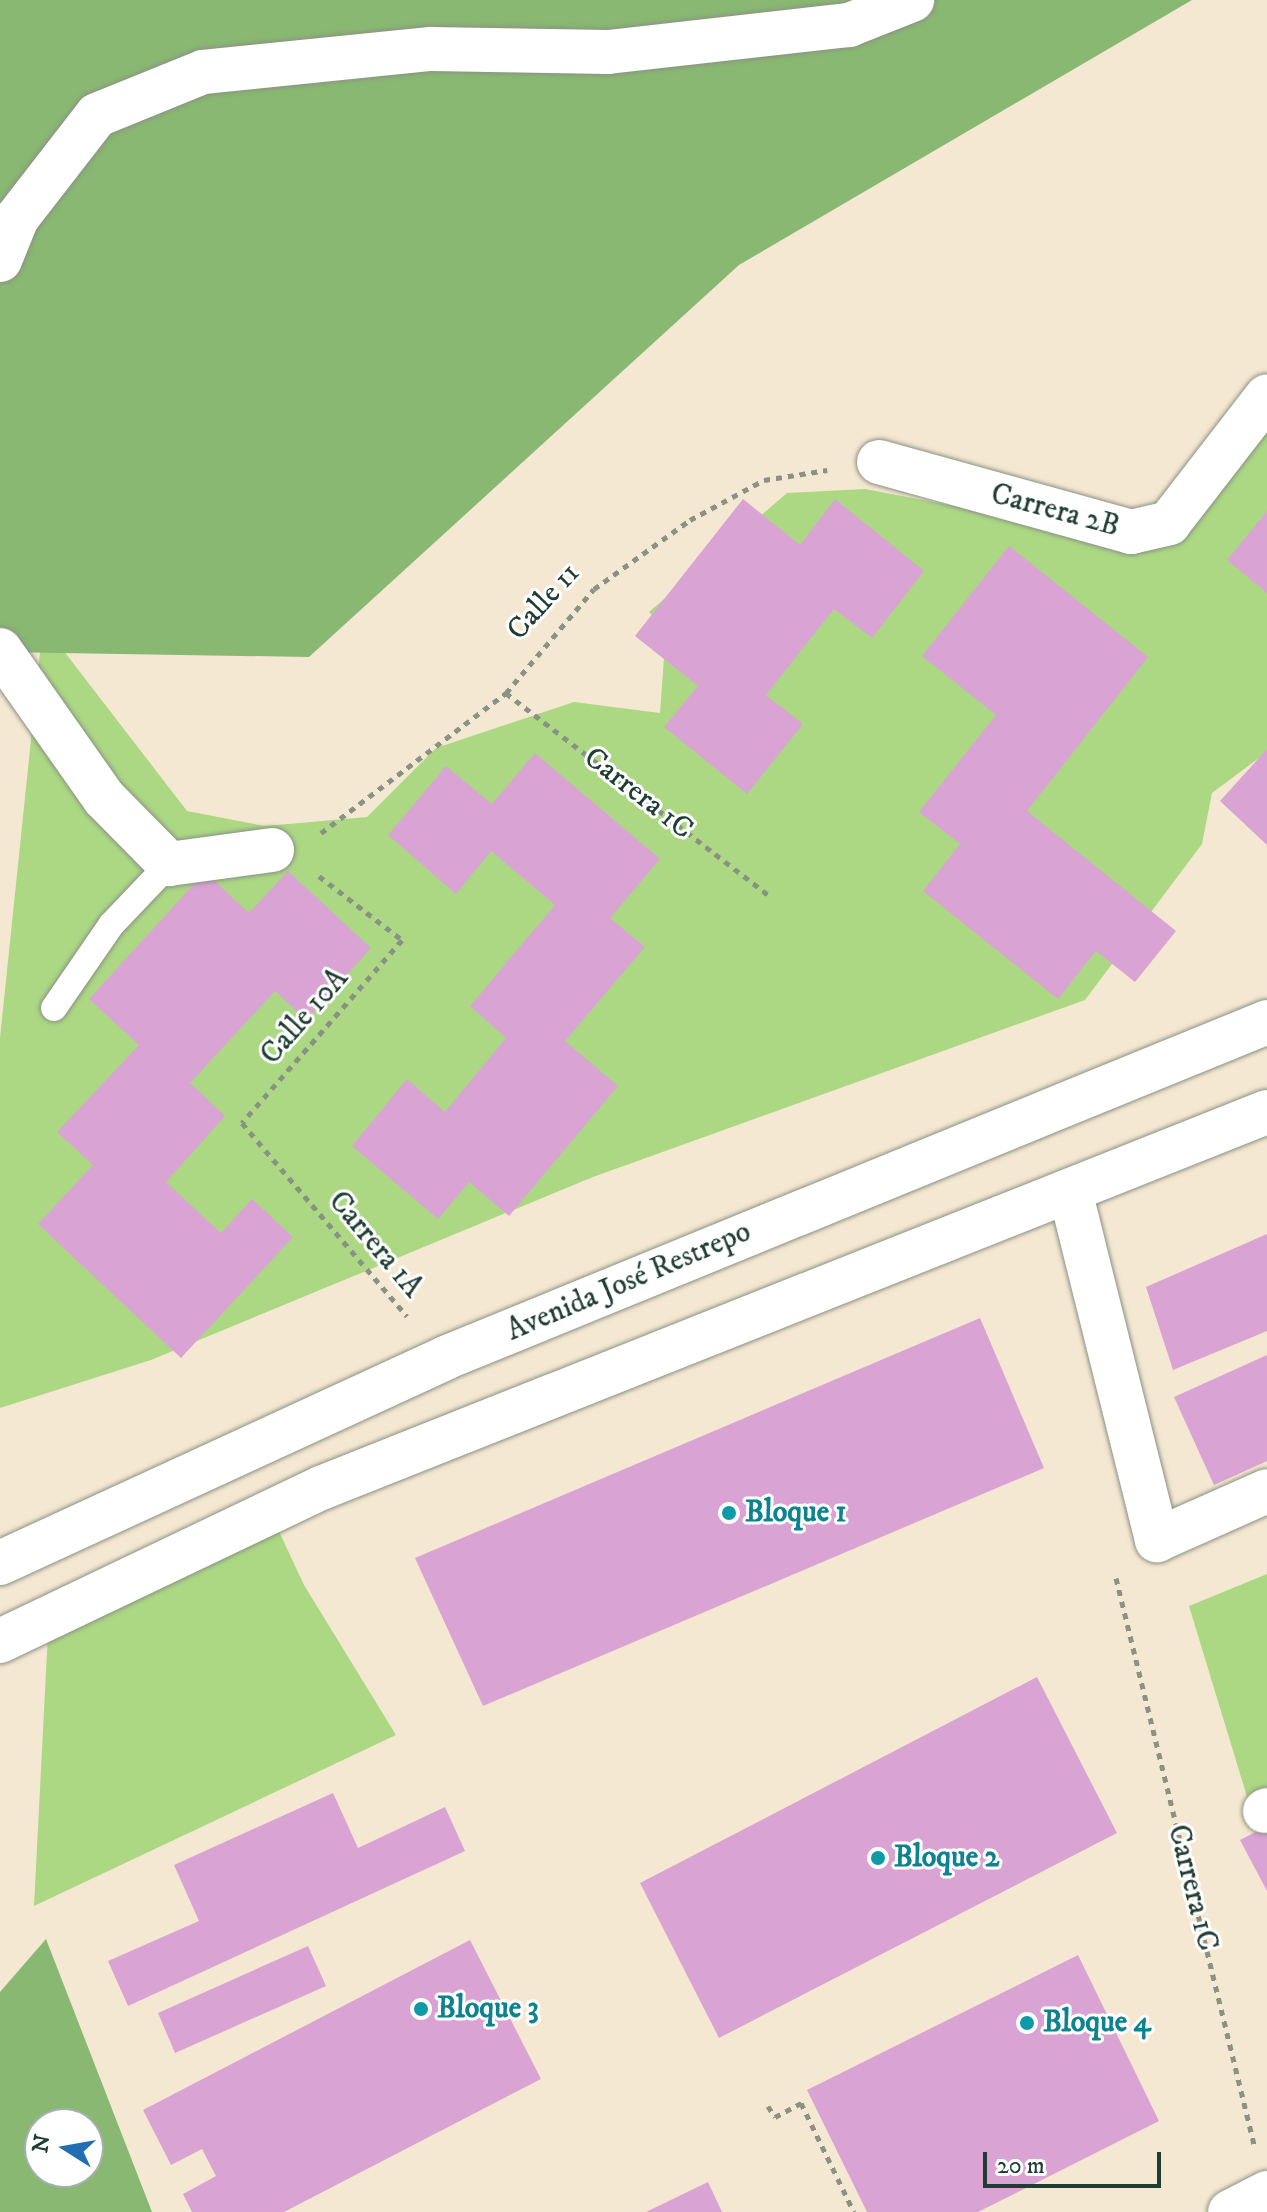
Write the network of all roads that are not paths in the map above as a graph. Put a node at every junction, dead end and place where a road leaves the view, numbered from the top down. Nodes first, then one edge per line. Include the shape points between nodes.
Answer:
1 (912, 0) edge
2 (0, 260) edge
3 (1267, 396) edge
4 (879, 462) road end
5 (0, 650) edge
6 (282, 852) road end
7 (169, 864) junction
8 (54, 1008) dead end
9 (1267, 1022) edge
10 (1267, 1112) edge
11 (1070, 1191) junction
12 (1267, 1491) edge
13 (0, 1563) edge
14 (0, 1641) edge
15 (1267, 2195) edge
16 (1230, 2212) edge

1 - 2 main road via 849,25 608,52 431,49 203,72 97,115 17,218
3 - 4 main road, Carrera 2B via 1169,523 1131,532
5 - 7 main road via 104,798
6 - 7 main road
7 - 8 lane via 111,925
9 - 13 main road, Avenida José Restrepo via 445,1358
10 - 11 main road
11 - 12 main road via 1157,1540
11 - 14 main road via 308,1494
15 - 16 main road

